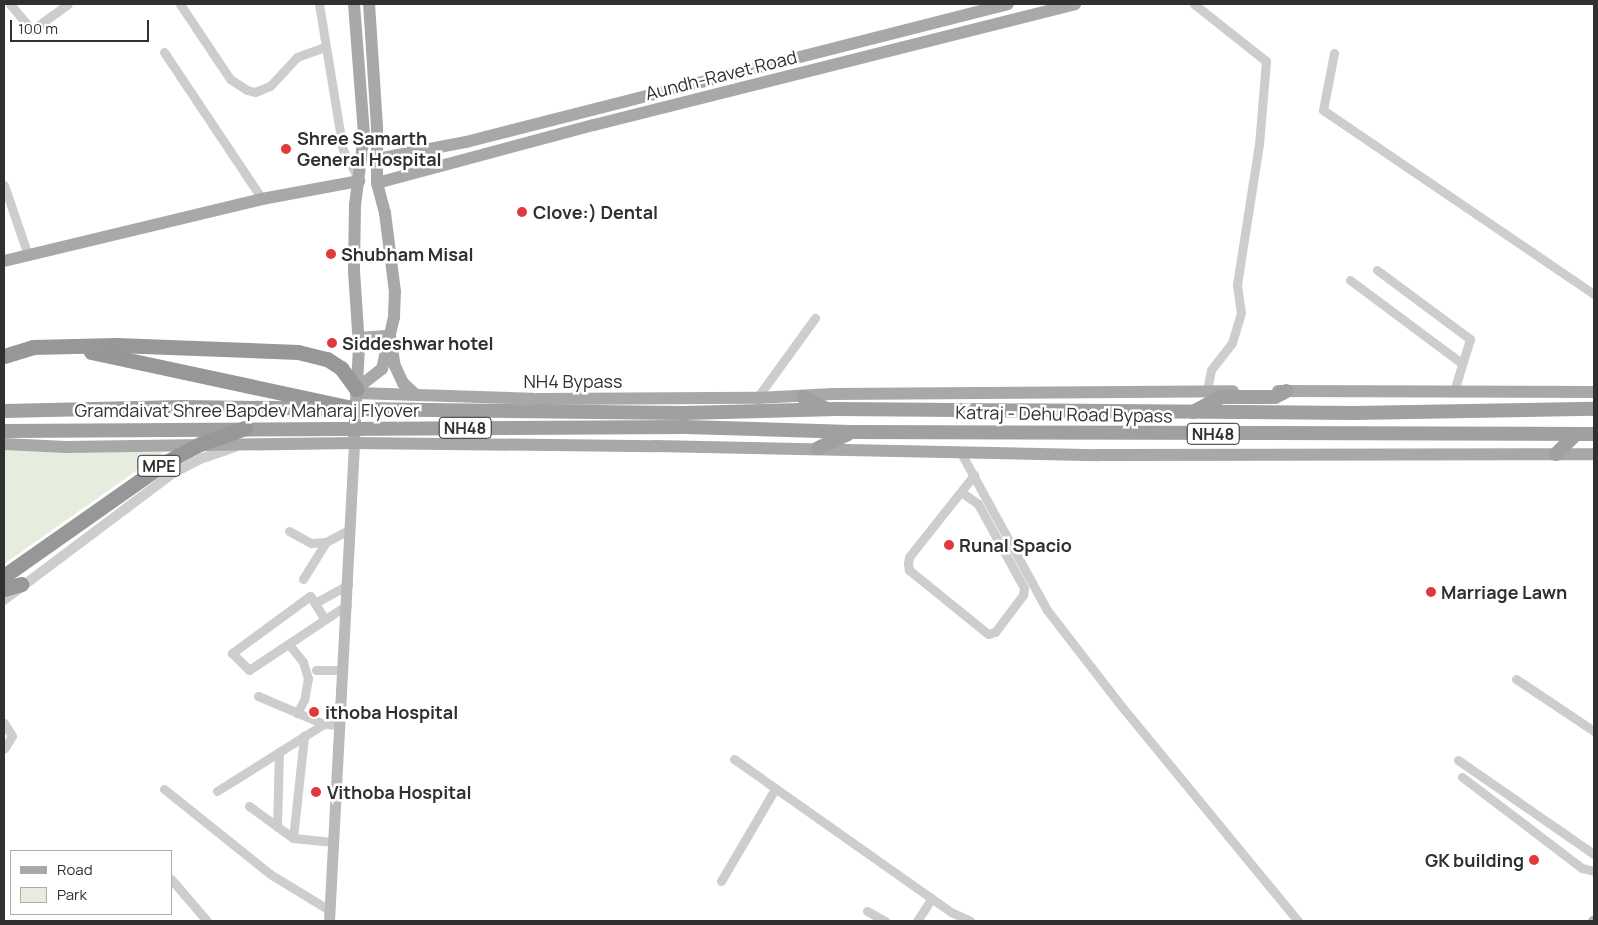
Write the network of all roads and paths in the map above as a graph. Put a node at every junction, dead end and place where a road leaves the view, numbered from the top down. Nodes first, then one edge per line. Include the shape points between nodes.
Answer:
1 (9, 4) edge
2 (68, 4) edge
3 (180, 4) edge
4 (319, 4) edge
5 (354, 4) edge
6 (369, 4) edge
7 (1008, 4) edge
8 (1075, 4) edge
9 (1194, 4) edge
10 (4, 7) edge
11 (325, 47) junction
12 (164, 52) dead end
13 (1334, 53) dead end
14 (377, 159) junction
15 (359, 180) junction
16 (377, 183) junction
17 (4, 185) edge
18 (262, 199) junction
19 (28, 255) junction
20 (4, 261) edge
21 (1377, 270) dead end
22 (1350, 280) dead end
23 (1594, 294) edge
24 (815, 318) dead end
25 (390, 336) junction
26 (358, 338) junction
27 (55, 347) junction
28 (4, 356) edge
29 (1460, 362) junction
30 (356, 391) junction
31 (1207, 391) junction
32 (1287, 391) junction
33 (1454, 391) junction
34 (1594, 392) edge
35 (415, 394) junction
36 (757, 398) junction
37 (795, 401) junction
38 (358, 409) junction
39 (1589, 409) edge
40 (4, 411) edge
41 (1193, 412) junction
42 (245, 428) junction
43 (4, 430) edge
44 (851, 432) junction
45 (1576, 434) junction
46 (1594, 434) edge
47 (354, 443) junction
48 (4, 444) edge
49 (241, 445) junction
50 (818, 448) junction
51 (961, 453) junction
52 (1556, 454) junction
53 (1594, 454) edge
54 (974, 475) junction
55 (961, 492) junction
56 (349, 530) junction
57 (289, 531) dead end
58 (326, 542) junction
59 (4, 576) edge
60 (303, 579) dead end
61 (21, 584) junction
62 (348, 585) junction
63 (4, 589) edge
64 (4, 600) edge
65 (315, 604) junction
66 (347, 605) junction
67 (324, 618) junction
68 (291, 647) dead end
69 (316, 670) dead end
70 (343, 670) junction
71 (1516, 679) dead end
72 (258, 696) dead end
73 (297, 713) junction
74 (4, 723) edge
75 (324, 724) junction
76 (340, 725) junction
77 (1594, 731) edge
78 (304, 736) junction
79 (4, 749) edge
80 (279, 752) junction
81 (734, 759) dead end
82 (1458, 760) dead end
83 (1462, 776) dead end
84 (775, 789) junction
85 (164, 790) dead end
86 (217, 791) dead end
87 (249, 806) dead end
88 (276, 827) junction
89 (293, 838) junction
90 (333, 842) junction
91 (1594, 854) edge
92 (1594, 871) edge
93 (172, 880) edge
94 (721, 882) dead end
95 (932, 898) junction
96 (867, 910) dead end
97 (329, 916) edge
98 (208, 921) edge
99 (885, 921) edge
100 (917, 921) edge
101 (970, 921) edge
102 (1298, 921) edge

1 - 2 street via 32,30
1 - 10 street
3 - 11 street via 230,79 247,90 255,92 270,86 297,57
4 - 11 street
5 - 15 main road via 364,134
6 - 14 main road
7 - 14 main road, Aundh-Ravet Road via 466,142
8 - 16 main road, Aundh-Ravet Road via 604,122
9 - 31 street via 1266,61 1259,144 1237,285 1241,313 1232,344 1211,370
11 - 15 street via 343,150
12 - 18 street
13 - 23 street via 1323,110
14 - 16 main road
15 - 18 main road
15 - 26 main road via 354,271
16 - 25 main road via 385,213 395,292
17 - 19 street
18 - 19 main road
19 - 20 main road
21 - 29 street via 1470,339
22 - 29 street
24 - 36 street
25 - 26 main road
25 - 30 main road via 382,369
25 - 35 main road via 395,366 403,383
26 - 30 main road
27 - 28 highway via 24,349
27 - 30 highway via 116,345 298,352 327,359 341,368
27 - 38 highway
29 - 33 street
30 - 35 main road, NH4 Bypass
30 - 47 main road
31 - 32 main road, NH4 Bypass
31 - 37 main road, NH4 Bypass
32 - 33 main road, NH4 Bypass
32 - 41 highway via 1275,397 1221,397
33 - 34 main road, NH4 Bypass
35 - 36 main road, NH4 Bypass via 539,399
36 - 37 main road, NH4 Bypass
37 - 38 highway, Gramdaivat Shree Bapdev Maharaj Flyover / NH48 via 683,413
37 - 41 highway, Katraj - Dehu Road Bypass / NH48 via 827,409
38 - 40 highway, Gramdaivat Shree Bapdev Maharaj Flyover / NH48 via 182,407
39 - 41 highway, NH48
42 - 43 highway, Gramdaivat Shree Bapdev Maharaj Flyover / NH48
42 - 44 highway, Gramdaivat Shree Bapdev Maharaj Flyover / NH48 via 685,427
42 - 59 highway, MPE via 200,444 166,462
44 - 45 highway, Katraj - Dehu Road Bypass / NH48
44 - 50 highway
45 - 46 highway, NH48
45 - 52 highway
47 - 49 main road
47 - 50 main road
47 - 56 main road
48 - 49 main road
49 - 61 street via 200,459 173,473
50 - 51 main road
51 - 52 main road
51 - 54 street
52 - 53 main road
54 - 55 street
54 - 102 street via 1047,610 1118,702
55 - 55 street via 909,557 909,570 988,634 995,632 1023,595 1024,588 978,504
56 - 58 street
56 - 62 main road
57 - 58 street via 311,543
58 - 60 street
61 - 63 highway
61 - 64 street
62 - 65 street
62 - 66 main road
65 - 67 street
65 - 67 street via 310,596 232,653 249,670
66 - 67 street
66 - 70 main road
68 - 73 street via 303,662 308,678 304,700
69 - 70 street
70 - 76 main road
71 - 77 street
72 - 73 street
73 - 75 street
74 - 79 street via 12,736
75 - 76 street
75 - 78 street
76 - 90 main road
78 - 80 street
78 - 89 street
80 - 86 street
80 - 88 street
81 - 84 street
82 - 91 street
83 - 92 street via 1582,868
84 - 94 street
84 - 95 street
85 - 97 street
87 - 88 street
88 - 89 street
89 - 90 street
90 - 97 main road
93 - 98 street
95 - 100 street
95 - 101 street
96 - 99 street

